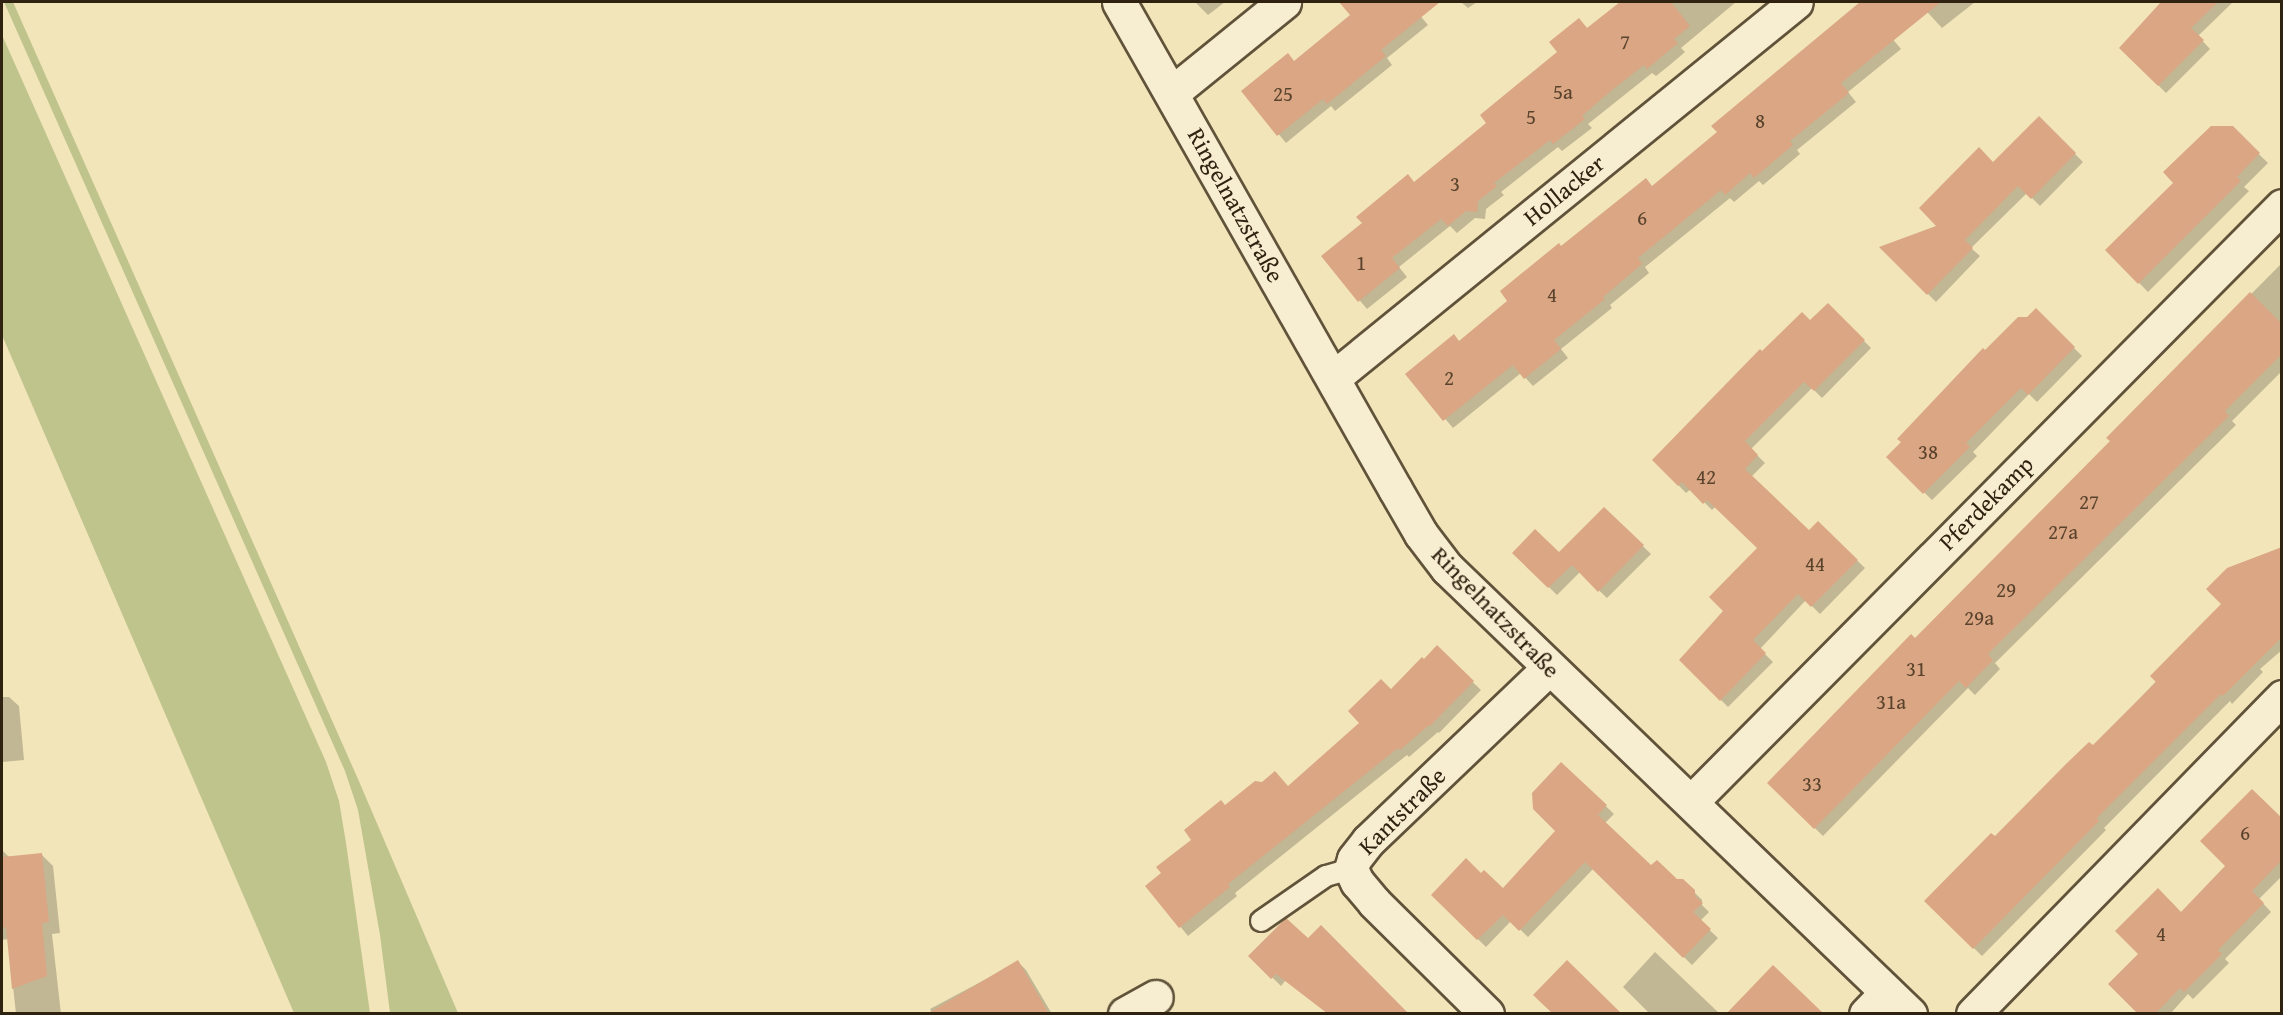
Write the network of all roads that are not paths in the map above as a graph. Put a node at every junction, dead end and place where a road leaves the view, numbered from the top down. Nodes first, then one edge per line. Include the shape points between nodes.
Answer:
1 (1119, 2) edge
2 (1284, 2) edge
3 (1796, 2) edge
4 (1173, 92) junction
5 (2282, 206) edge
6 (1333, 378) junction
7 (1549, 668) junction
8 (2282, 697) edge
9 (1691, 801) junction
10 (1351, 869) junction
11 (1261, 921) dead end
12 (1156, 997) dead end
13 (1887, 1006) edge
14 (1125, 1014) edge
15 (1486, 1014) edge
16 (1973, 1014) edge

1 - 4 street, Ringelnatzstraße
2 - 4 street
3 - 6 street, Hollacker
4 - 6 street, Ringelnatzstraße
5 - 9 street, Pferdekamp
6 - 7 street, Ringelnatzstraße via 1447,568
7 - 9 street, Ringelnatzstraße
7 - 10 street, Kantstraße via 1368,841
8 - 16 street
9 - 13 street, Ringelnatzstraße
10 - 11 lane via 1326,876
10 - 15 street, Kantstraße via 1374,902
12 - 14 street

